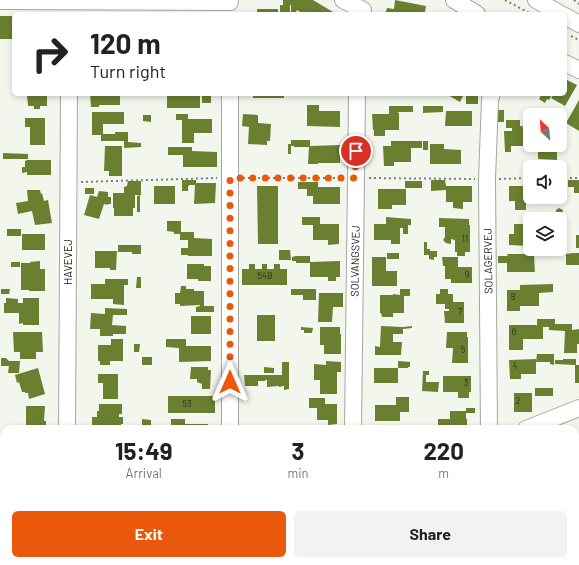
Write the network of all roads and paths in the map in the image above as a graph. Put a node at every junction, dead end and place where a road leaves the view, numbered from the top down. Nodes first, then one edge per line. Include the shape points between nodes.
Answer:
1 (344, 0) edge
2 (454, 0) edge
3 (505, 0) edge
4 (536, 0) edge
5 (574, 0) edge
6 (0, 1) edge
7 (579, 4) edge
8 (230, 5) edge
9 (68, 8) edge
10 (365, 8) edge
11 (475, 12) edge
12 (527, 12) edge
13 (558, 12) edge
14 (567, 17) edge
15 (579, 24) edge
16 (567, 64) edge
17 (579, 70) edge
18 (69, 96) edge
19 (230, 96) edge
20 (357, 96) edge
21 (491, 96) edge
22 (230, 178) junction
23 (355, 178) junction
24 (523, 178) edge
25 (567, 178) edge
26 (579, 178) edge
27 (487, 179) junction
28 (69, 182) junction
29 (579, 408) edge
30 (67, 425) edge
31 (230, 425) edge
32 (353, 425) edge
33 (489, 425) edge
34 (536, 425) edge

1 - 10 street
2 - 11 street
3 - 12 path
4 - 13 street
5 - 7 path
6 - 9 street
8 - 9 street
14 - 15 street
16 - 17 street
18 - 28 street, HAVEVEJ
19 - 22 street
20 - 23 street, SOLVANGSVEJ
21 - 27 street, SOLAGERVEJ
22 - 23 path
22 - 28 path
22 - 31 street
23 - 27 path
23 - 32 street, SOLVANGSVEJ
24 - 27 path
25 - 26 path
27 - 33 street, SOLAGERVEJ
28 - 30 street, HAVEVEJ
29 - 34 street

